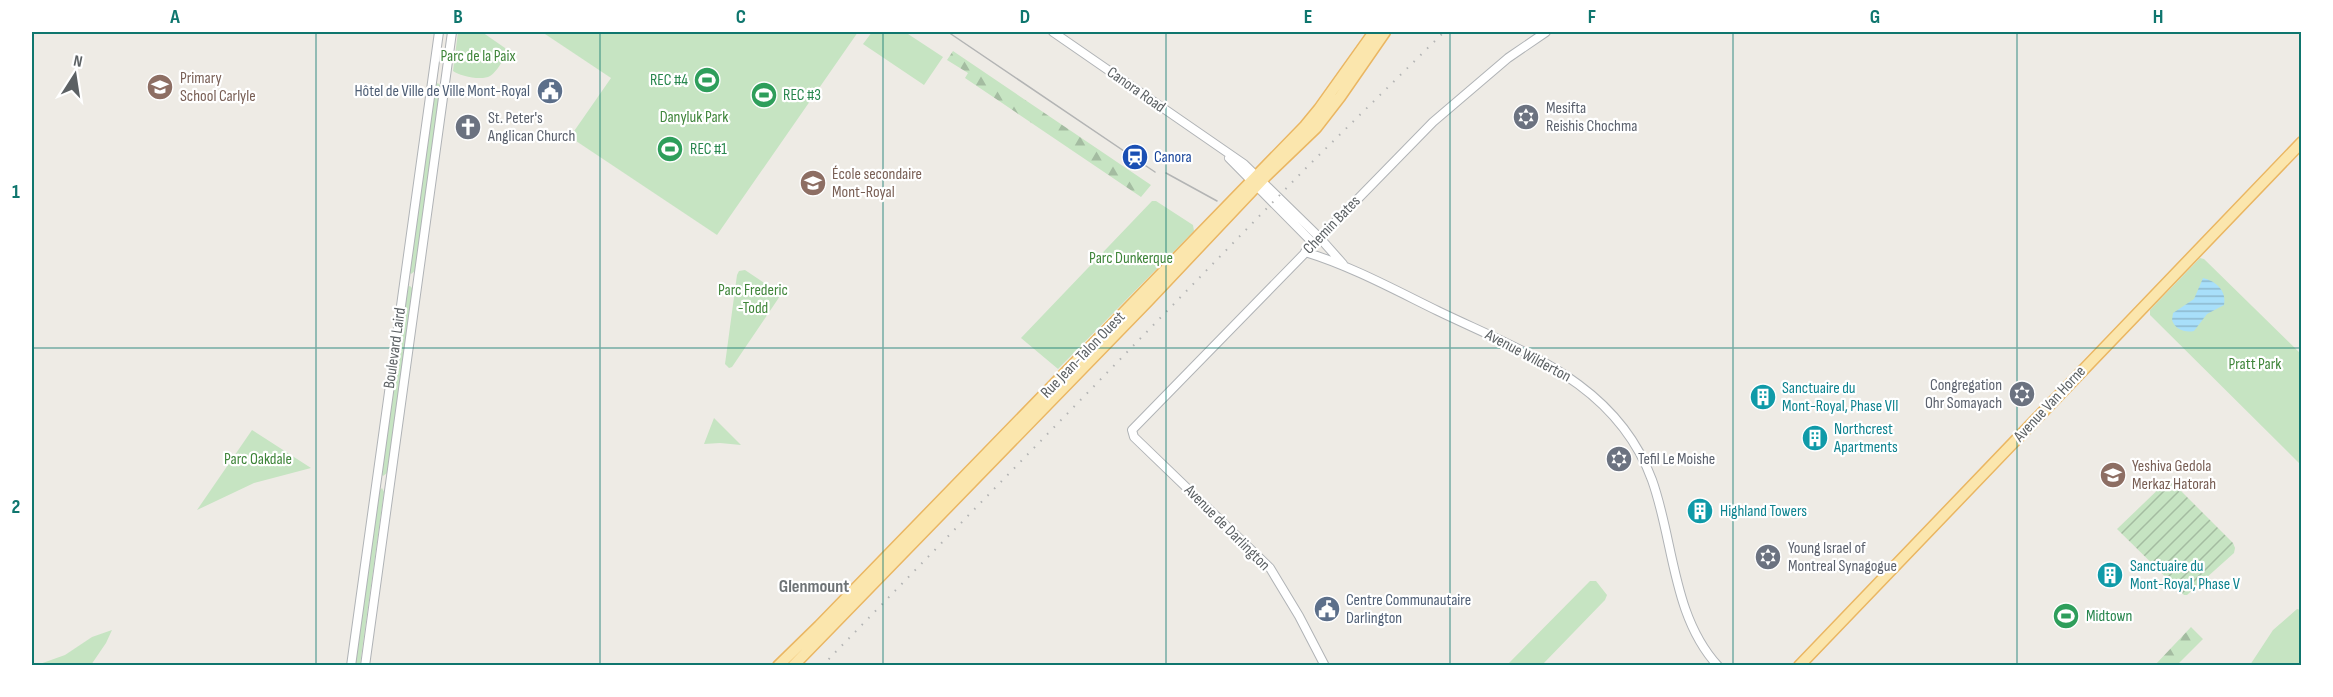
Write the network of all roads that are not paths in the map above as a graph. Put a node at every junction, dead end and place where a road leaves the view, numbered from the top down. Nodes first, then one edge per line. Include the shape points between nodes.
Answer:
1 (438, 32) edge
2 (452, 32) edge
3 (1053, 32) edge
4 (1374, 32) edge
5 (1385, 32) edge
6 (1546, 32) edge
7 (2301, 142) edge
8 (1256, 181) junction
9 (1316, 240) junction
10 (1305, 252) junction
11 (1348, 268) junction
12 (1132, 433) joint
13 (351, 666) edge
14 (365, 666) edge
15 (778, 666) edge
16 (793, 666) edge
17 (1324, 666) edge
18 (1718, 666) edge
19 (1798, 666) edge

1 - 13 street, Boulevard Laird
2 - 14 street, Boulevard Laird
3 - 8 street, Canora Road via 1219,147
4 - 8 main road, Rue Jean-Talon Ouest via 1316,113
5 - 8 main road, Rue Jean-Talon Ouest via 1320,124
6 - 9 street, Chemin Bates via 1446,110
7 - 19 main road, Avenue Van Horne
8 - 9 street, Avenue Wilderton
8 - 15 main road, Rue Jean-Talon Ouest
8 - 16 main road, Rue Jean-Talon Ouest
9 - 10 street, Chemin Bates
9 - 11 street, Avenue Wilderton
10 - 11 street, Avenue Wilderton
10 - 12 street, Chemin Bates via 1133,427
11 - 18 street, Avenue Wilderton via 1557,368 1616,418 1637,447 1652,480 1688,617
12 - 17 street, Avenue de Darlington via 1270,568

